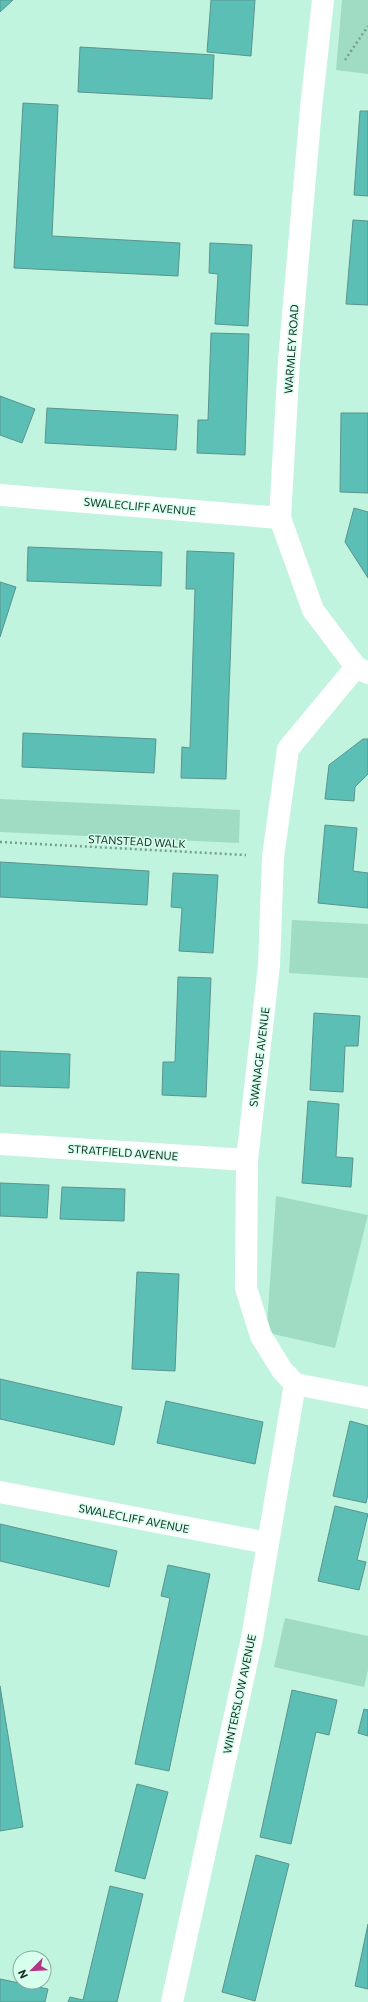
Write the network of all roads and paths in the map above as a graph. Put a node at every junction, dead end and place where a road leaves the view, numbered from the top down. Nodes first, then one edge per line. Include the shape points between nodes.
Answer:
1 (323, 0) edge
2 (0, 495) edge
3 (280, 518) junction
4 (362, 670) edge
5 (0, 842) edge
6 (273, 856) junction
7 (0, 1144) edge
8 (247, 1160) junction
9 (296, 1384) junction
10 (368, 1398) edge
11 (0, 1492) edge
12 (268, 1544) junction
13 (172, 2002) edge

1 - 3 street, WARMLEY ROAD via 289,361
2 - 3 street, SWALECLIFF AVENUE
3 - 4 street, WARMLEY ROAD via 313,610
4 - 6 street, SWANAGE AVENUE via 288,749
5 - 6 path, STANSTEAD WALK
6 - 8 street, SWANAGE AVENUE via 269,965
7 - 8 street, STRATFIELD AVENUE
8 - 9 street, SWANAGE AVENUE via 246,1288 261,1336 282,1370
9 - 10 street
9 - 12 street, WINTERSLOW AVENUE
11 - 12 street, SWALECLIFF AVENUE
12 - 13 street, WINTERSLOW AVENUE via 252,1638

